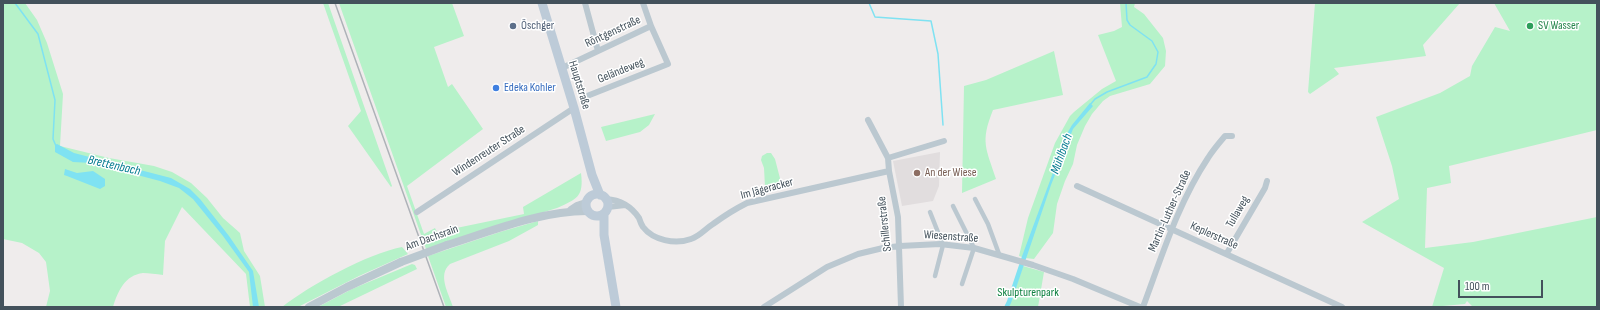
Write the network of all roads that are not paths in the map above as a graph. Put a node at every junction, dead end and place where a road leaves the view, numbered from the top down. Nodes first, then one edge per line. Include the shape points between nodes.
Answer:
1 (542, 3) edge
2 (585, 3) edge
3 (643, 3) edge
4 (651, 26) junction
5 (598, 51) junction
6 (562, 68) junction
7 (582, 98) dead end
8 (574, 108) junction
9 (868, 120) dead end
10 (1232, 136) dead end
11 (944, 141) dead end
12 (888, 158) junction
13 (888, 171) junction
14 (1268, 181) dead end
15 (1077, 186) dead end
16 (975, 199) dead end
17 (597, 205) junction
18 (953, 206) dead end
19 (416, 212) dead end
20 (930, 212) dead end
21 (1172, 228) junction
22 (943, 244) junction
23 (900, 246) junction
24 (974, 248) junction
25 (1227, 253) junction
26 (999, 254) junction
27 (935, 276) dead end
28 (962, 284) dead end
29 (309, 307) edge
30 (616, 307) edge
31 (764, 307) edge
32 (901, 307) edge
33 (1142, 307) edge
34 (1342, 307) edge

1 - 6 main road, Hauptstraße
2 - 5 street
3 - 4 street
4 - 5 street, Röntgenstraße
4 - 7 street, Geländeweg via 668,64
5 - 6 street, Röntgenstraße
6 - 8 main road, Hauptstraße
8 - 17 main road, Hauptstraße via 592,175
8 - 19 street, Windenreuter Straße
9 - 12 street, Schillerstraße
10 - 21 street, Martin-Luther-Straße via 1225,136 1208,157
11 - 12 street
12 - 13 street, Schillerstraße
13 - 17 street, Im Jägeracker via 747,203 690,240 668,241 651,233 642,226 632,209 625,205
13 - 23 street, Schillerstraße via 898,217
14 - 25 street, Tullaweg
15 - 21 street, Keplerstraße
16 - 26 street
17 - 29 street, Am Dachsrain, bridge via 576,206 570,211 540,217 447,245 401,262
17 - 30 main road, Hauptstraße
18 - 24 street
20 - 22 street
21 - 25 street, Keplerstraße
21 - 33 street, Martin-Luther-Straße
22 - 23 street, Wiesenstraße
22 - 24 street, Wiesenstraße
22 - 27 street
23 - 31 street, Wiesenstraße via 858,254 834,264
23 - 32 street, Schillerstraße
24 - 26 street, Wiesenstraße
24 - 28 street
25 - 34 street, Keplerstraße
26 - 33 street, Wiesenstraße via 1073,279

